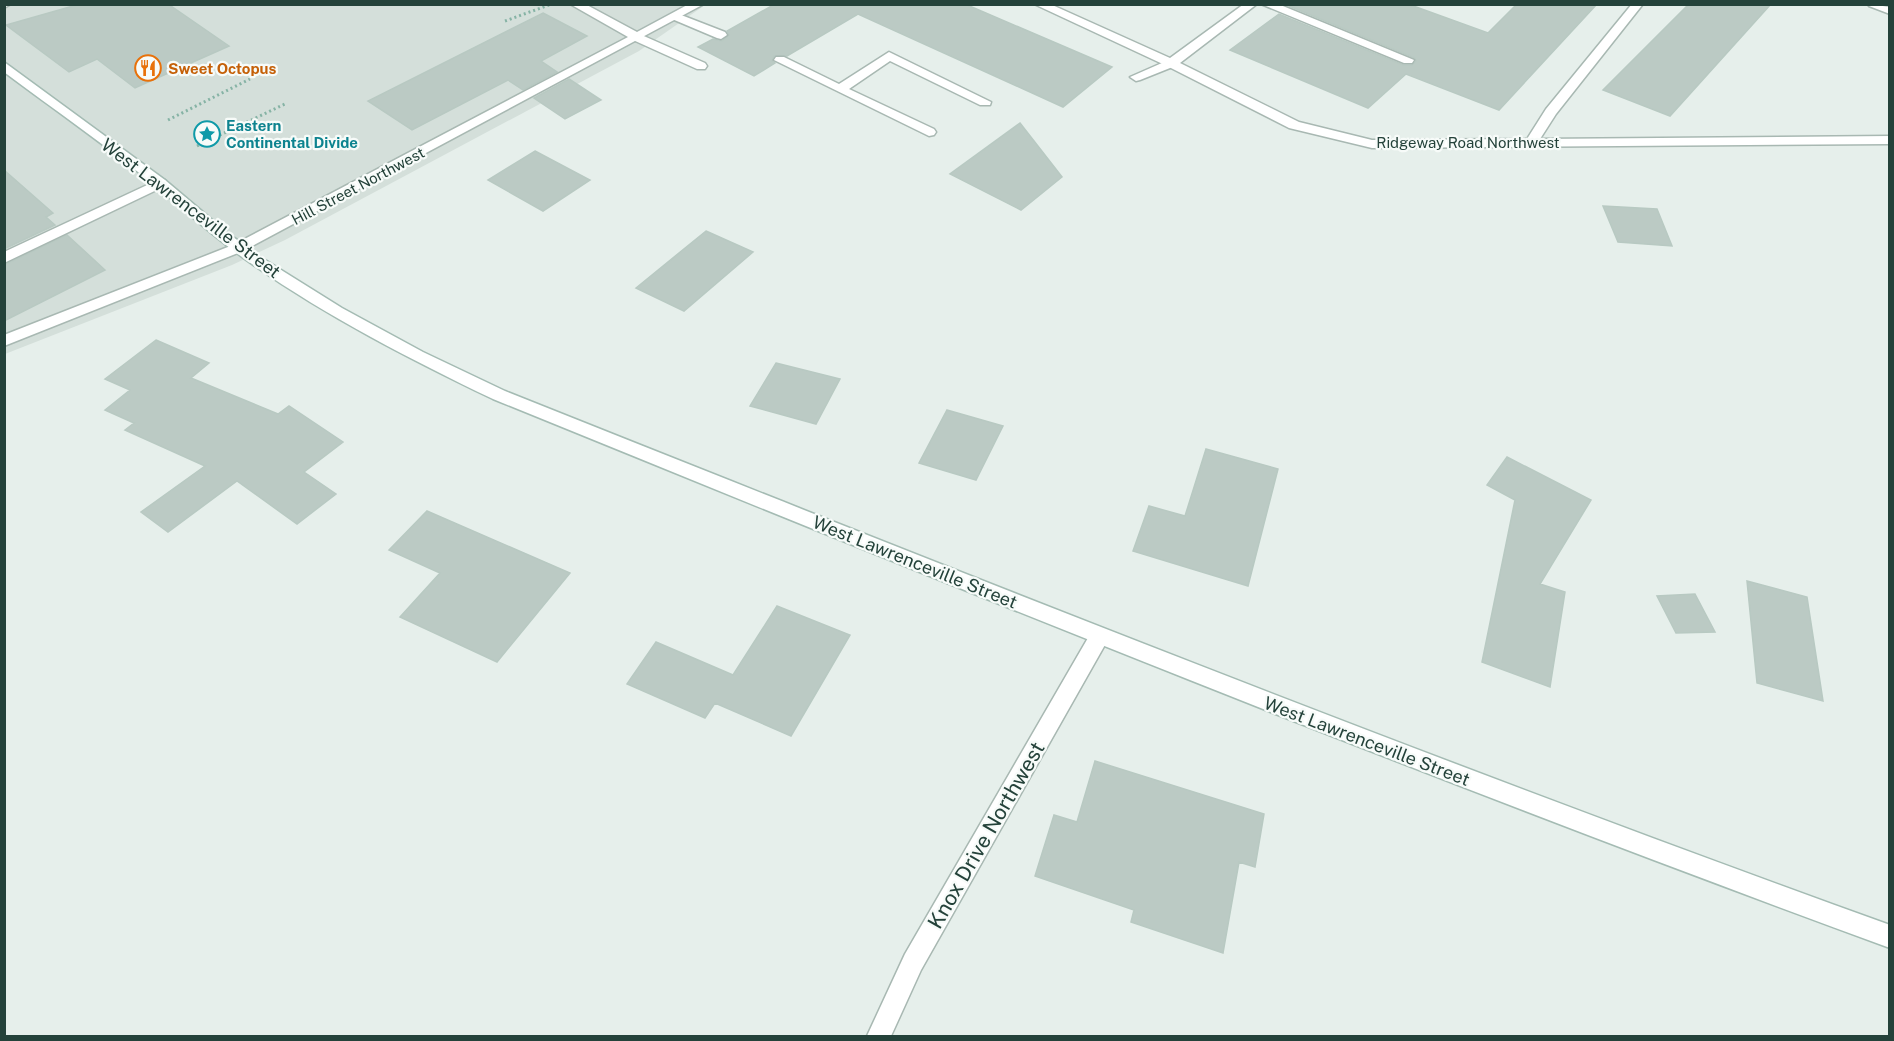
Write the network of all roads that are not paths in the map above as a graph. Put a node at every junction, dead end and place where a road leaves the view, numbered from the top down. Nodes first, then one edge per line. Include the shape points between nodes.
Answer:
1 (575, 4) edge
2 (699, 4) edge
3 (1039, 4) edge
4 (1252, 4) edge
5 (1266, 4) edge
6 (1638, 4) edge
7 (1873, 4) edge
8 (1890, 11) edge
9 (676, 17) junction
10 (721, 35) dead end
11 (637, 37) junction
12 (780, 60) dead end
13 (1408, 60) dead end
14 (1171, 63) junction
15 (4, 66) edge
16 (701, 66) dead end
17 (1136, 77) dead end
18 (840, 89) junction
19 (986, 102) dead end
20 (929, 132) dead end
21 (1890, 140) edge
22 (1532, 142) junction
23 (160, 183) junction
24 (238, 248) junction
25 (4, 258) edge
26 (4, 341) edge
27 (1099, 637) junction
28 (1890, 937) edge
29 (879, 1036) edge

1 - 11 street
2 - 9 street, Hill Street Northwest
3 - 14 street, Ridgeway Road Northwest
4 - 14 street
5 - 13 street
6 - 22 street via 1551,112
7 - 8 street
9 - 10 street
9 - 11 street, Hill Street Northwest
11 - 16 street
11 - 24 street, Hill Street Northwest
12 - 18 street
14 - 17 street
14 - 22 street, Ridgeway Road Northwest via 1294,124 1372,144
15 - 23 street, West Lawrenceville Street
18 - 19 street via 889,56
18 - 20 street
21 - 22 street, Ridgeway Road Northwest
23 - 24 street, West Lawrenceville Street
23 - 25 street
24 - 26 street, Hill Street Northwest
24 - 27 street, West Lawrenceville Street via 337,312 499,395
27 - 28 street, West Lawrenceville Street via 1637,845
27 - 29 street, Knox Drive Northwest via 913,962

